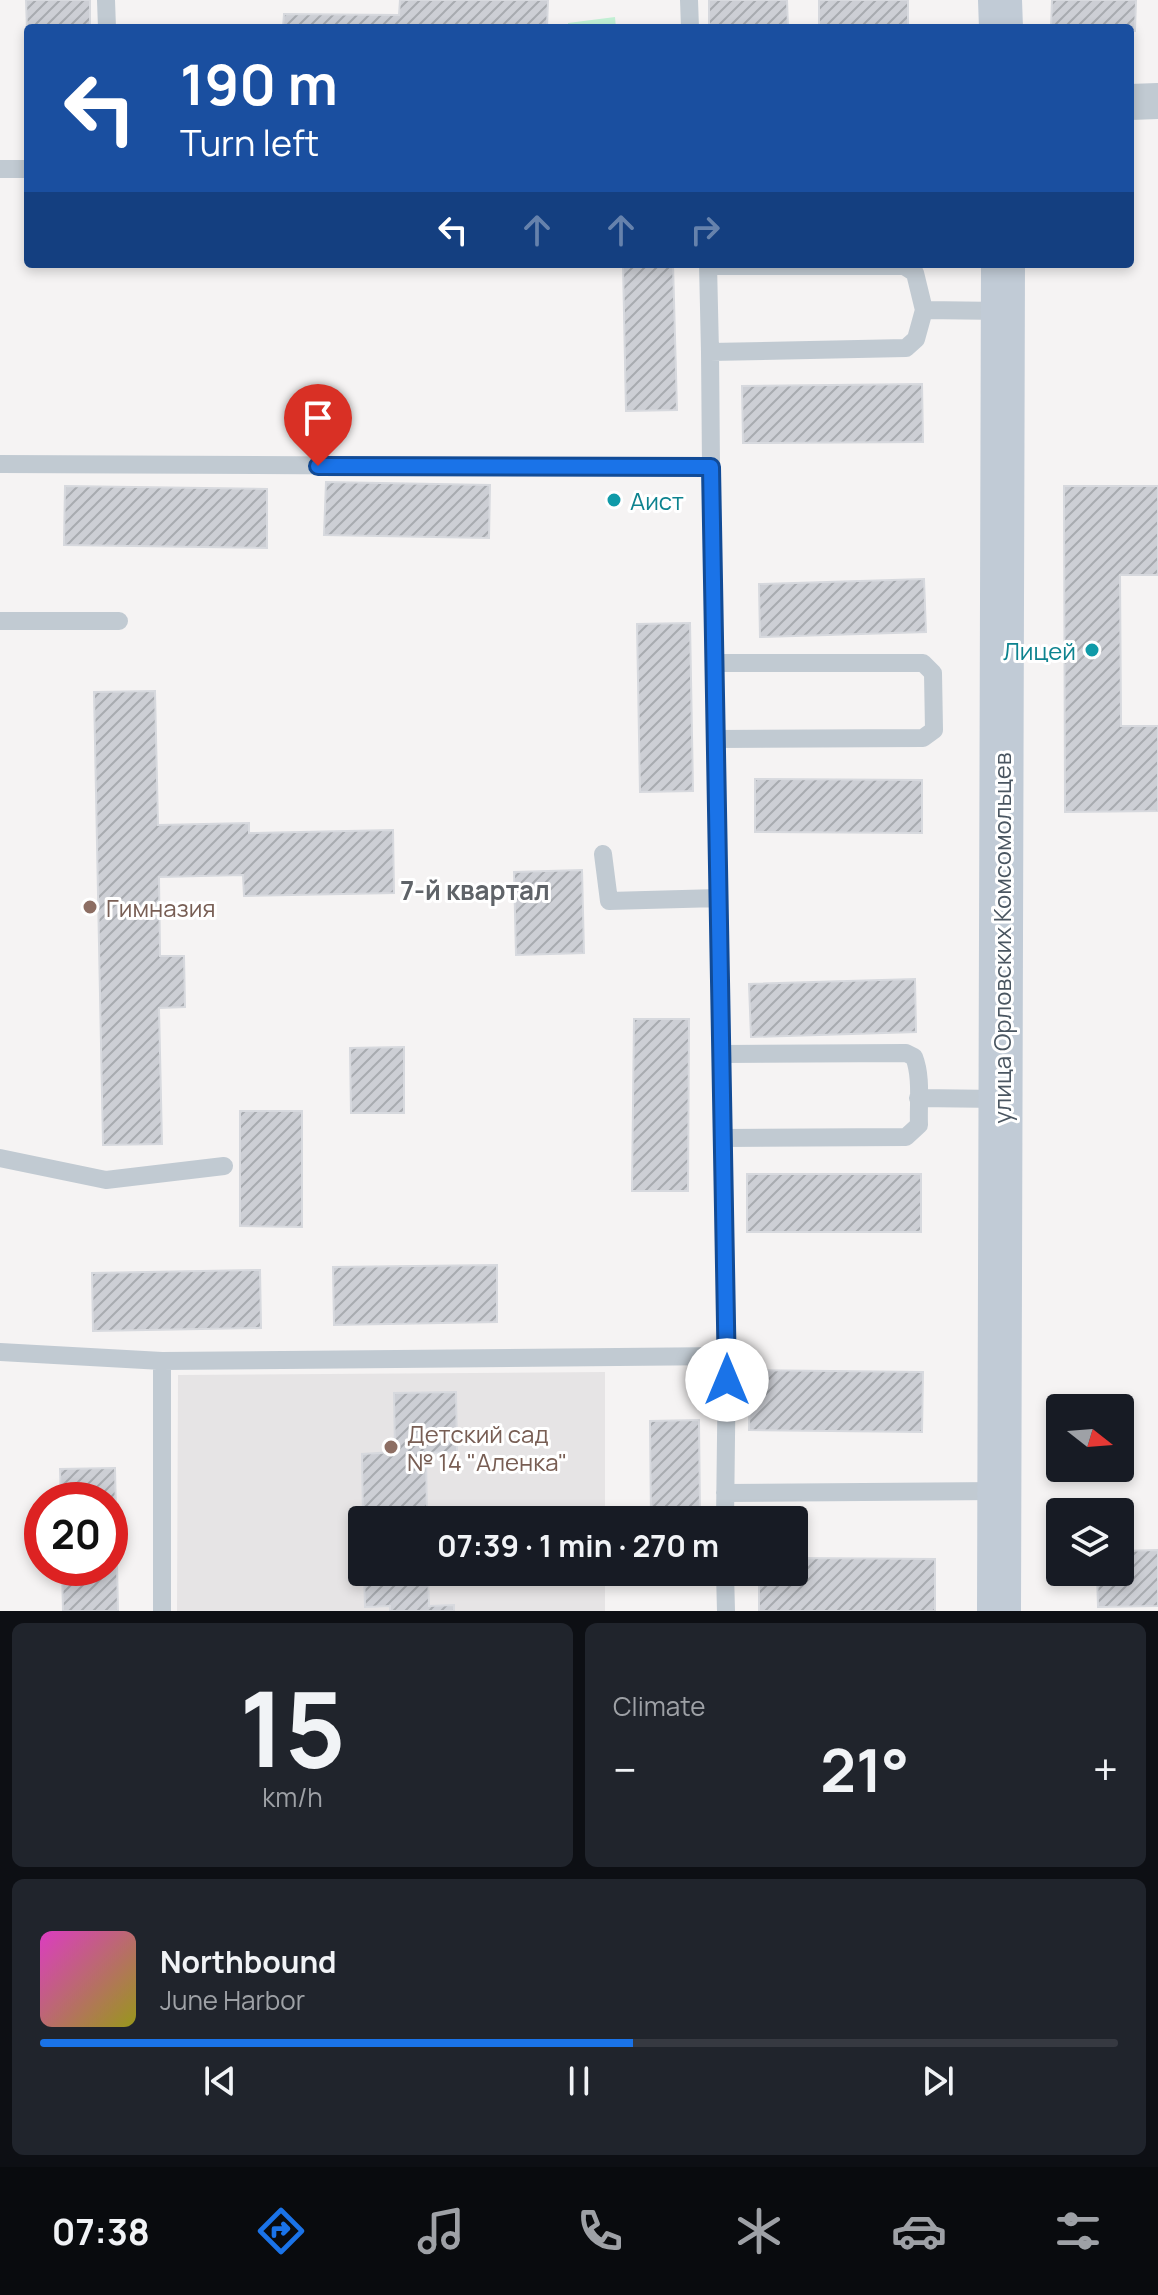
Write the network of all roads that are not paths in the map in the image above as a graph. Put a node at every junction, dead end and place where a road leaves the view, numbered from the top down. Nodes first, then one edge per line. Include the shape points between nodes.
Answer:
1 (106, 0) edge
2 (689, 0) edge
3 (1000, 0) edge
4 (107, 24) edge
5 (690, 24) edge
6 (1001, 24) edge
7 (1158, 101) edge
8 (1134, 102) edge
9 (0, 169) edge
10 (24, 169) edge
11 (708, 268) edge
12 (907, 268) edge
13 (1003, 268) edge
14 (924, 310) junction
15 (1003, 311) junction
16 (710, 352) junction
17 (0, 464) edge
18 (711, 467) junction
19 (0, 621) edge
20 (119, 621) dead end
21 (714, 663) junction
22 (716, 739) junction
23 (603, 854) dead end
24 (719, 898) junction
25 (722, 1054) junction
26 (918, 1098) junction
27 (1000, 1099) junction
28 (723, 1138) junction
29 (0, 1158) edge
30 (224, 1166) dead end
31 (0, 1352) edge
32 (727, 1356) junction
33 (162, 1361) junction
34 (999, 1491) junction
35 (725, 1493) junction
36 (725, 1506) edge
37 (725, 1586) edge
38 (162, 1611) edge
39 (726, 1611) edge
40 (999, 1611) edge

1 - 4 lane
2 - 5 lane
3 - 6 street
7 - 8 street
9 - 10 lane
11 - 16 lane
12 - 14 lane via 915,273
13 - 15 street, улица Орловских Комсомольцев
14 - 15 lane
14 - 16 lane via 916,339 906,348
15 - 27 street, улица Орловских Комсомольцев
16 - 18 lane
17 - 18 lane
18 - 21 lane
19 - 20 lane
21 - 22 lane
21 - 22 lane via 923,663 933,673 934,730 923,738
22 - 24 lane
23 - 24 lane via 609,901
24 - 25 lane
25 - 26 lane via 906,1053 918,1066
25 - 28 lane
26 - 27 lane
26 - 28 lane via 919,1125 906,1137
27 - 34 street, улица Орловских Комсомольцев
28 - 32 lane
29 - 30 lane via 106,1180
31 - 33 lane
32 - 33 lane
32 - 35 lane
33 - 38 lane
34 - 35 lane
34 - 40 street, улица Орловских Комсомольцев
35 - 36 lane
37 - 39 lane

